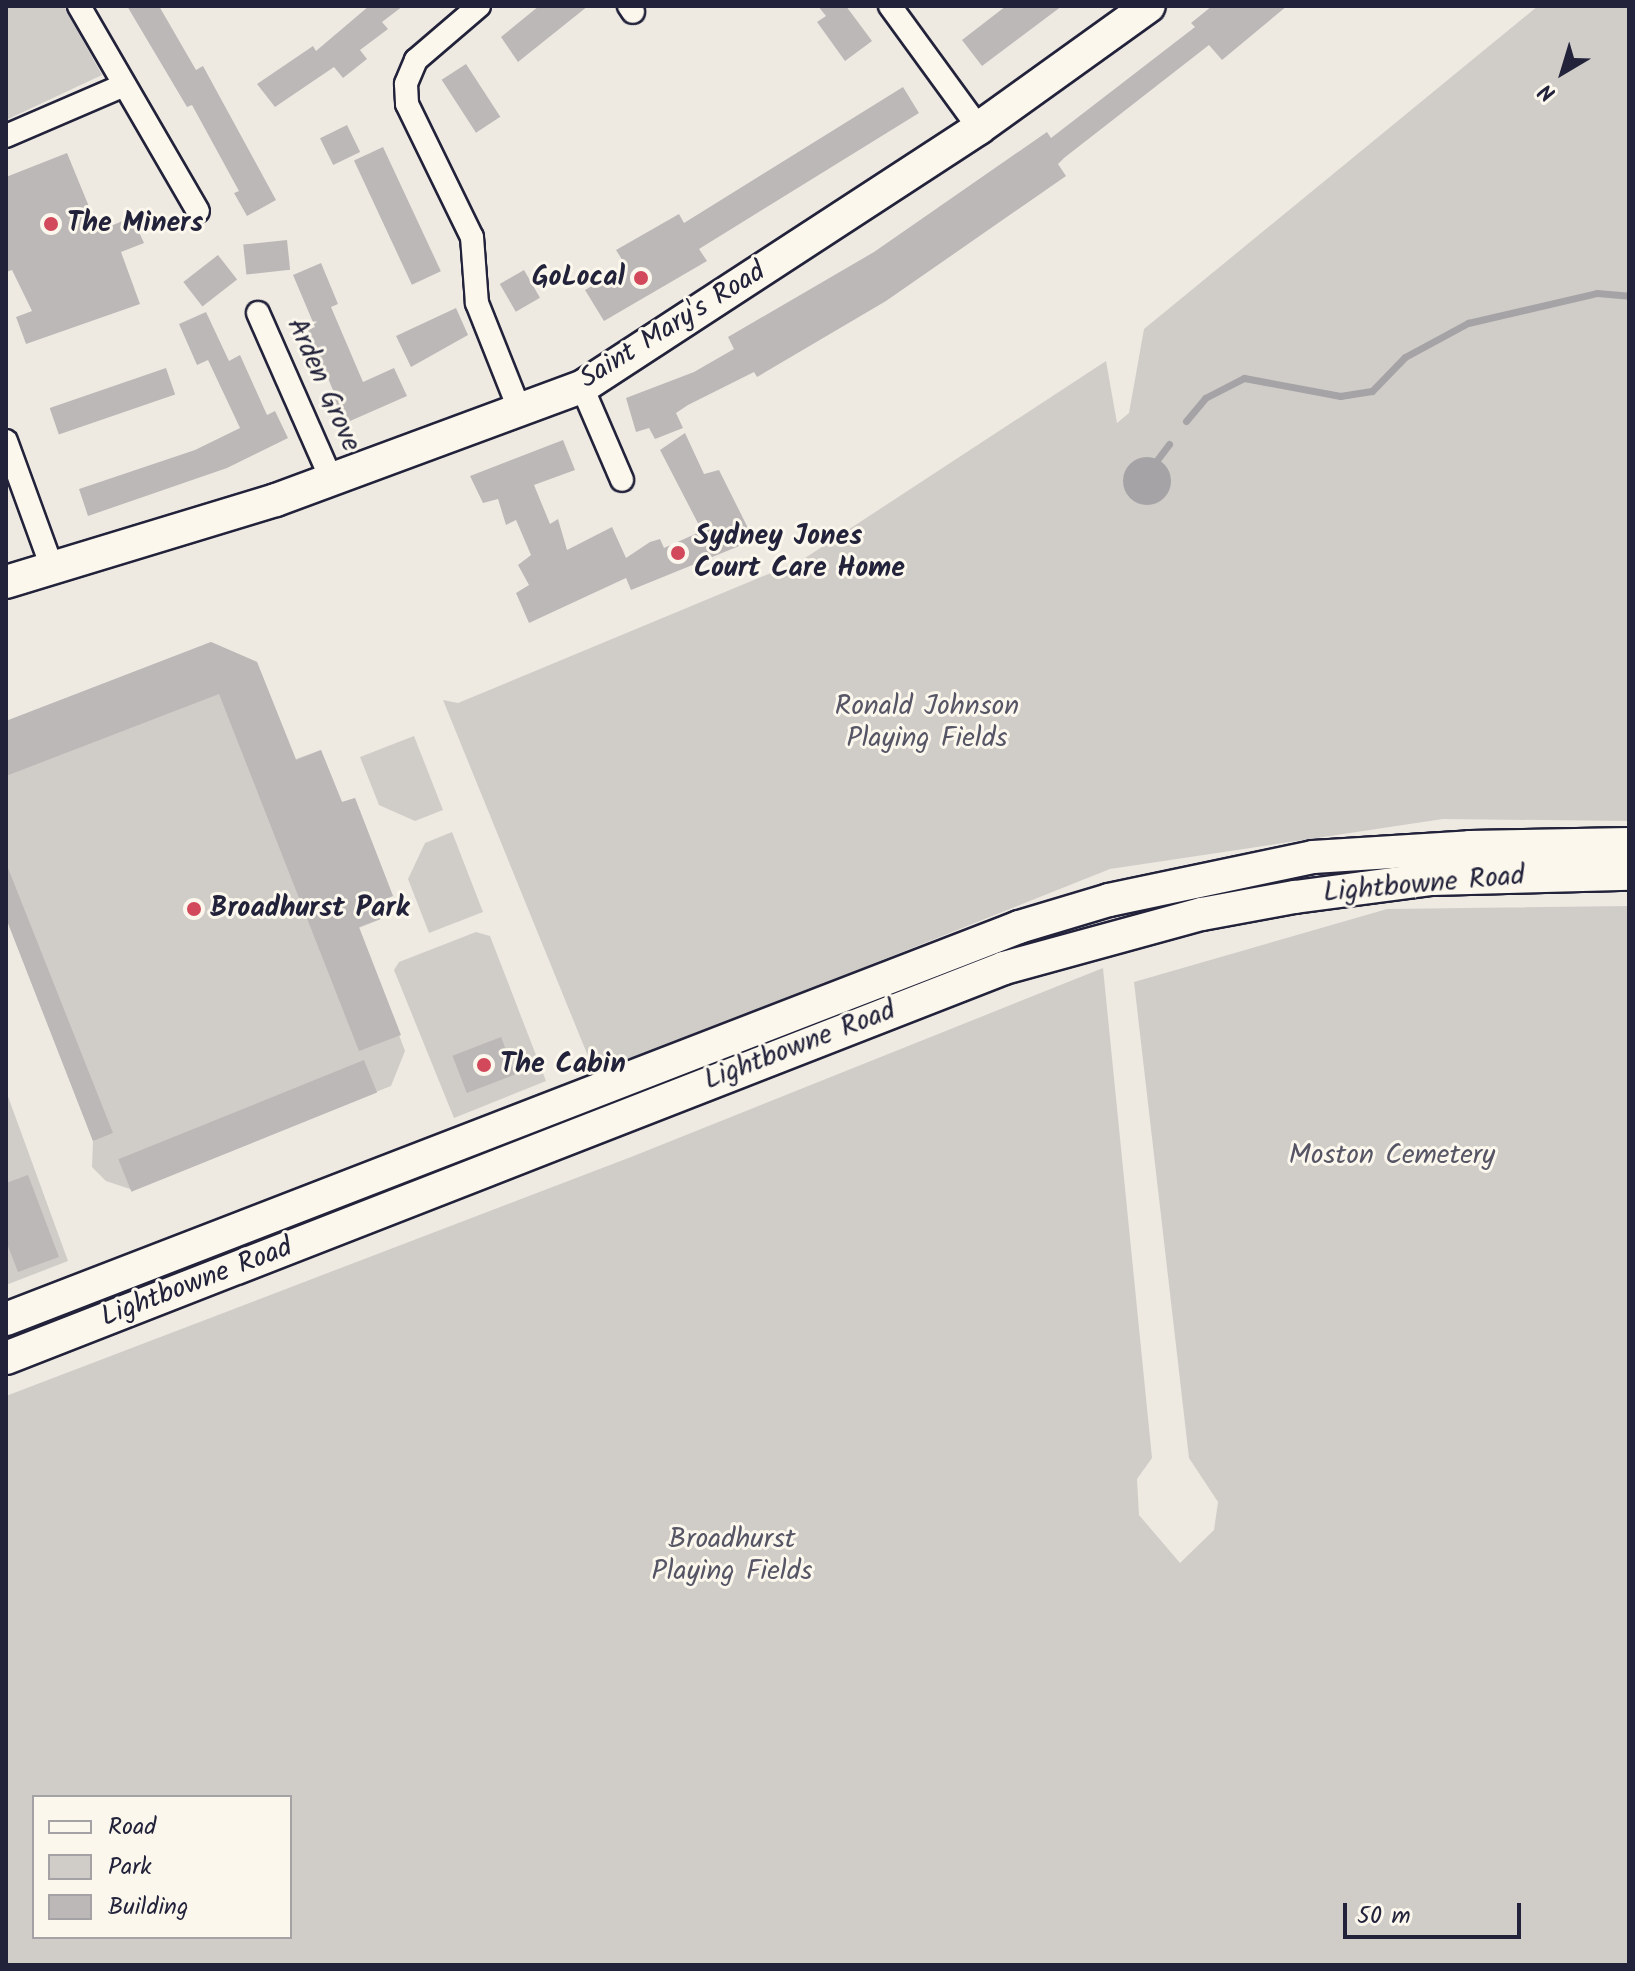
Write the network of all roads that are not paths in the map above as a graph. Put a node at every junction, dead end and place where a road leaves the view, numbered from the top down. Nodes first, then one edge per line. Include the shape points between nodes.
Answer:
1 (79, 6) edge
2 (479, 6) edge
3 (890, 6) edge
4 (1149, 6) edge
5 (122, 86) junction
6 (979, 128) junction
7 (6, 136) edge
8 (198, 211) dead end
9 (258, 313) dead end
10 (582, 387) junction
11 (518, 406) junction
12 (6, 441) edge
13 (622, 480) dead end
14 (332, 481) junction
15 (53, 570) junction
16 (6, 582) edge
17 (1629, 844) edge
18 (1629, 874) edge
19 (6, 1319) edge
20 (6, 1358) edge

1 - 5 street
2 - 11 street via 416,60 406,84 407,104 472,237 477,303
3 - 6 street
4 - 6 main road, Saint Mary's Road
5 - 7 street
5 - 8 street
6 - 10 main road, Saint Mary's Road
9 - 14 street, Arden Grove
10 - 11 main road, Saint Mary's Road
10 - 13 street
11 - 14 main road, Saint Mary's Road
12 - 15 street
14 - 15 main road, Saint Mary's Road
15 - 16 main road, Saint Mary's Road
17 - 19 main road, Lightbowne Road via 1313,857 1109,900 1019,927
18 - 20 main road, Lightbowne Road via 1432,879 1295,897 1202,914 1004,968

